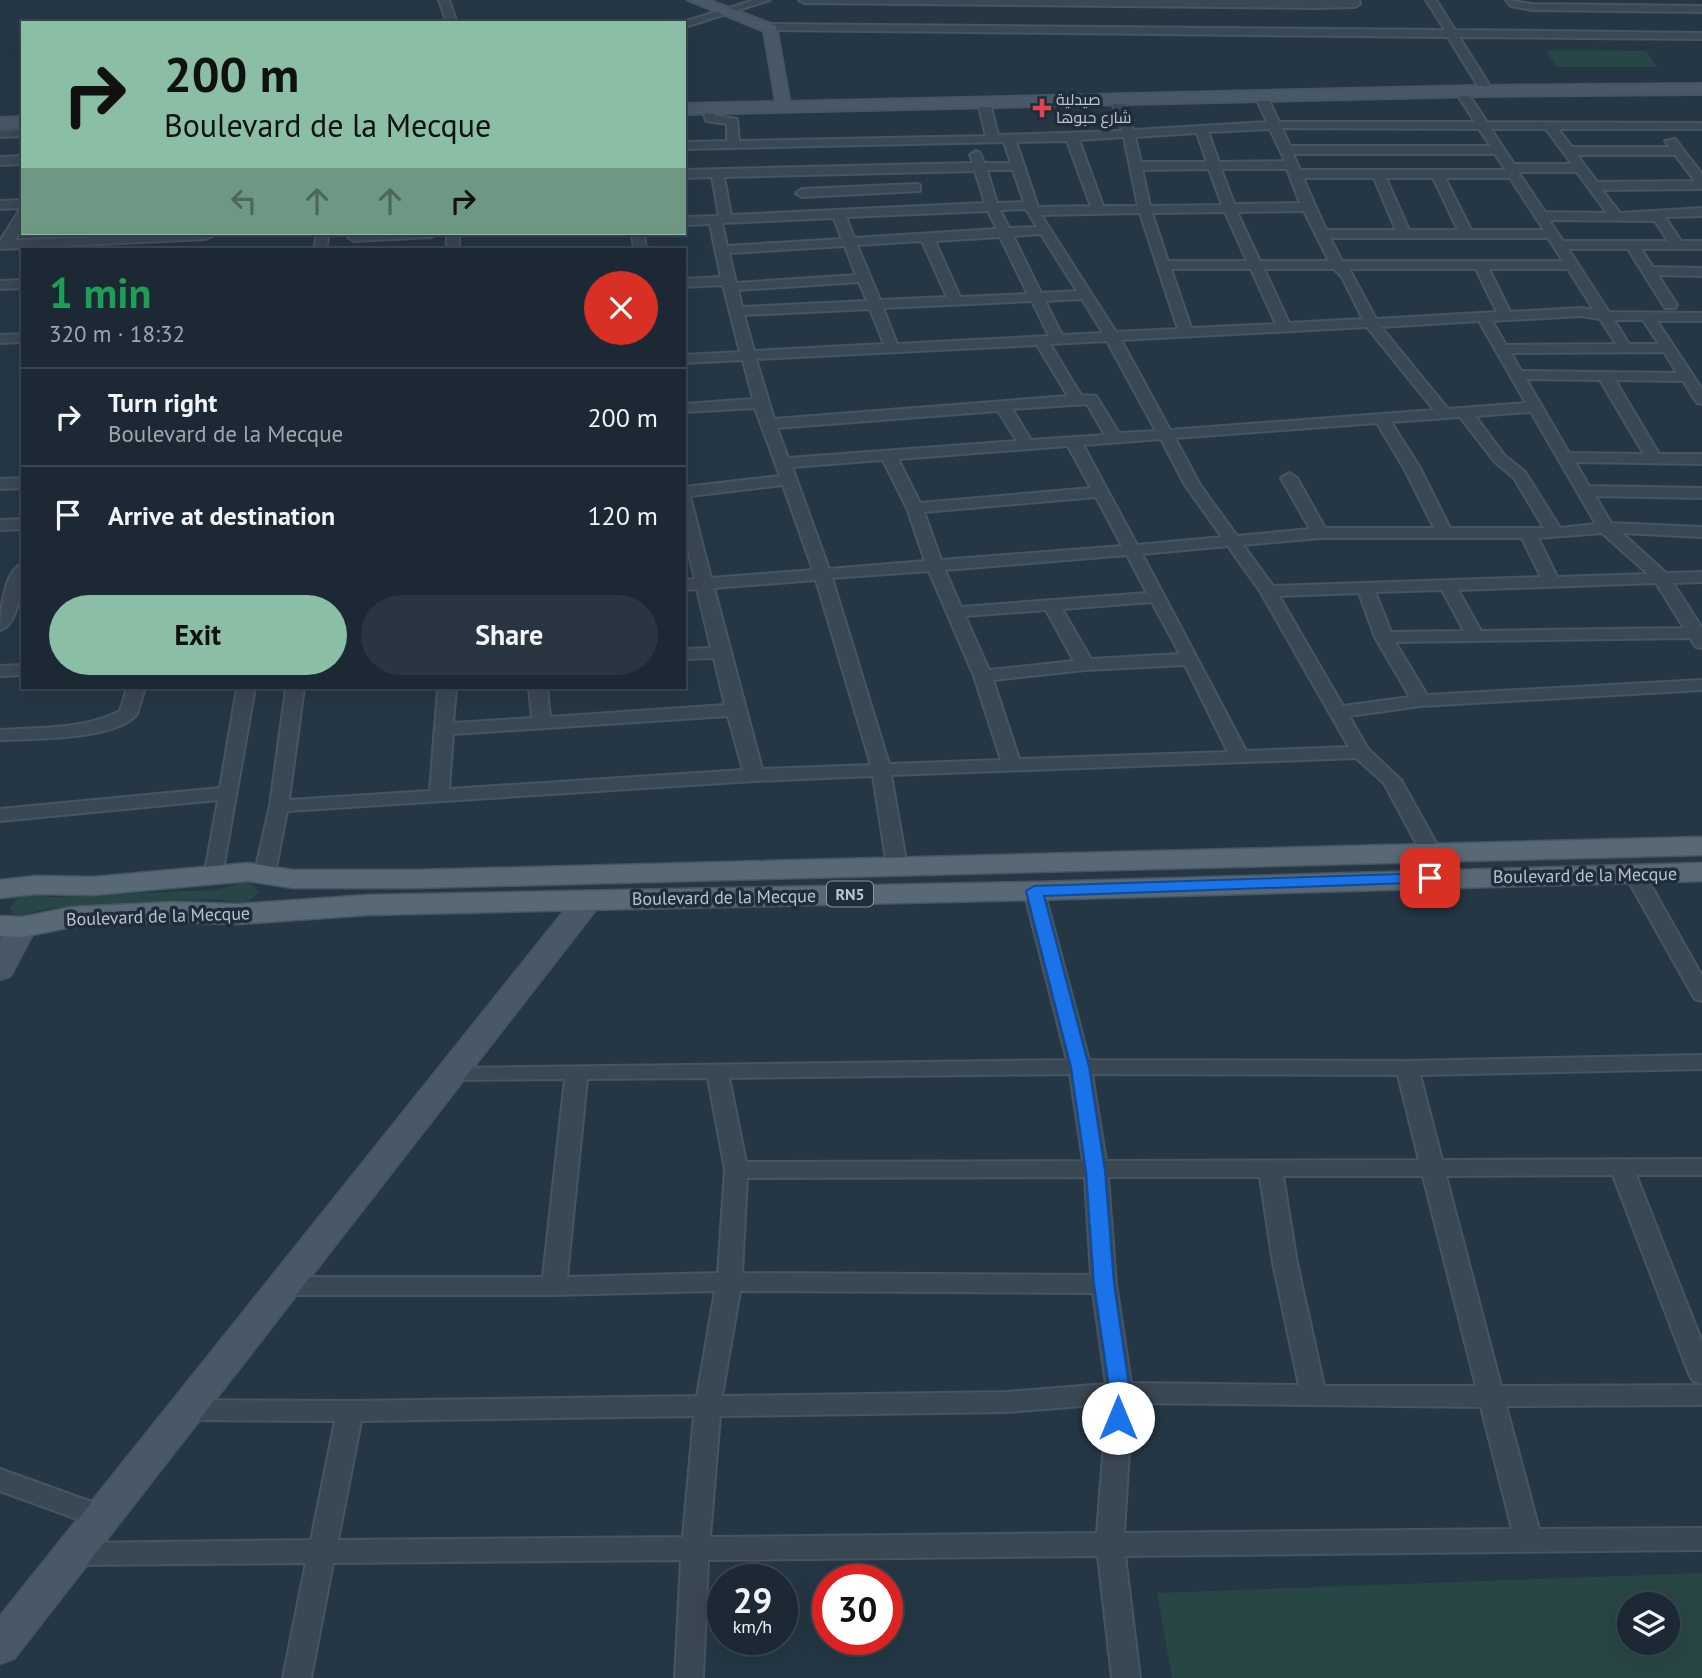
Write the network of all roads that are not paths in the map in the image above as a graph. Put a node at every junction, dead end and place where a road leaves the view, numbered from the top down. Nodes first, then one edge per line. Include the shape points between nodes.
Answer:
1 (443, 0) edge
2 (695, 0) edge
3 (765, 0) edge
4 (804, 0) edge
5 (1354, 0) edge
6 (1431, 0) edge
7 (1511, 0) edge
8 (1175, 2) edge
9 (1243, 2) edge
10 (1300, 2) edge
11 (1578, 4) edge
12 (1680, 4) edge
13 (1702, 9) edge
14 (726, 11) junction
15 (451, 21) edge
16 (686, 23) edge
17 (769, 27) junction
18 (1179, 32) junction
19 (1451, 34) junction
20 (1702, 36) edge
21 (1484, 86) junction
22 (1701, 90) edge
23 (1461, 91) junction
24 (1261, 96) junction
25 (781, 99) junction
26 (1117, 100) junction
27 (686, 102) edge
28 (984, 103) junction
29 (686, 109) edge
30 (707, 109) junction
31 (0, 116) edge
32 (21, 116) edge
33 (21, 122) edge
34 (0, 123) edge
35 (1273, 125) junction
36 (1382, 125) junction
37 (1550, 125) junction
38 (1660, 125) junction
39 (1483, 126) junction
40 (1702, 126) edge
41 (1201, 130) junction
42 (21, 133) edge
43 (0, 134) edge
44 (1129, 134) junction
45 (1072, 137) junction
46 (1001, 139) junction
47 (971, 141) junction
48 (728, 145) junction
49 (686, 146) edge
50 (1286, 150) junction
51 (1394, 150) junction
52 (1499, 150) junction
53 (1569, 151) junction
54 (1679, 151) junction
55 (21, 160) edge
56 (0, 161) edge
57 (1696, 165) edge
58 (1017, 166) junction
59 (1135, 166) junction
60 (1213, 166) junction
61 (981, 167) junction
62 (909, 168) junction
63 (1582, 168) junction
64 (1293, 169) junction
65 (795, 171) junction
66 (1512, 171) junction
67 (722, 173) junction
68 (1378, 173) junction
69 (1407, 173) junction
70 (1437, 173) junction
71 (686, 174) edge
72 (1702, 184) edge
73 (1595, 186) junction
74 (916, 188) junction
75 (802, 193) junction
76 (21, 204) edge
77 (0, 205) edge
78 (992, 207) junction
79 (1308, 207) junction
80 (1032, 208) junction
81 (1228, 208) junction
82 (924, 209) junction
83 (1098, 210) junction
84 (1145, 210) junction
85 (1702, 212) edge
86 (838, 213) junction
87 (807, 215) junction
88 (1541, 216) junction
89 (21, 218) edge
90 (1617, 218) junction
91 (1657, 218) junction
92 (721, 219) junction
93 (686, 221) edge
94 (1044, 230) junction
95 (1007, 233) junction
96 (1466, 233) junction
97 (1322, 234) junction
98 (1405, 234) junction
99 (143, 235) edge
100 (409, 235) edge
101 (928, 238) junction
102 (354, 240) edge
103 (1557, 240) junction
104 (848, 243) junction
105 (4, 244) edge
106 (1632, 245) junction
107 (1677, 245) junction
108 (1702, 245) edge
109 (75, 246) edge
110 (723, 250) junction
111 (1445, 250) junction
112 (1163, 265) junction
113 (1481, 265) junction
114 (1573, 265) junction
115 (1338, 266) junction
116 (1254, 267) junction
117 (1647, 271) junction
118 (1702, 272) edge
119 (864, 278) junction
120 (686, 283) edge
121 (21, 284) edge
122 (729, 284) junction
123 (0, 285) edge
124 (1085, 295) junction
125 (1037, 297) junction
126 (955, 300) junction
127 (876, 304) junction
128 (1670, 305) junction
129 (1702, 306) edge
130 (736, 311) junction
131 (1602, 311) junction
132 (1506, 317) junction
133 (1648, 317) junction
134 (1702, 317) edge
135 (1484, 318) junction
136 (1372, 324) junction
137 (1284, 327) junction
138 (1185, 331) junction
139 (1111, 335) junction
140 (21, 338) edge
141 (1057, 338) junction
142 (0, 339) edge
143 (1041, 340) junction
144 (892, 348) junction
145 (1625, 348) junction
146 (1670, 348) junction
147 (1504, 349) junction
148 (749, 355) junction
149 (686, 359) edge
150 (1517, 375) junction
151 (1605, 376) junction
152 (1687, 377) junction
153 (1077, 400) junction
154 (1702, 400) edge
155 (761, 402) junction
156 (1003, 407) junction
157 (1535, 407) junction
158 (686, 408) edge
159 (1465, 412) junction
160 (1444, 414) junction
161 (1380, 417) junction
162 (768, 425) junction
163 (1165, 433) junction
164 (1114, 437) junction
165 (1073, 441) junction
166 (1026, 444) junction
167 (889, 456) junction
168 (1564, 457) junction
169 (1654, 458) junction
170 (1702, 459) edge
171 (782, 463) junction
172 (1289, 478) dead end
173 (788, 481) junction
174 (21, 483) edge
175 (0, 484) edge
176 (1585, 491) junction
177 (686, 492) edge
178 (1100, 492) junction
179 (1702, 493) edge
180 (915, 508) junction
181 (686, 515) edge
182 (21, 524) edge
183 (0, 525) edge
184 (1606, 528) junction
185 (1443, 531) junction
186 (1527, 532) junction
187 (1702, 532) edge
188 (1320, 533) junction
189 (1555, 533) junction
190 (689, 539) edge
191 (1232, 539) junction
192 (1132, 550) junction
193 (936, 566) junction
194 (822, 574) junction
195 (21, 575) edge
196 (1660, 576) junction
197 (1702, 576) edge
198 (1551, 582) junction
199 (706, 583) junction
200 (686, 584) edge
201 (1447, 584) junction
202 (1365, 587) junction
203 (1268, 591) junction
204 (1158, 597) junction
205 (10, 605) edge
206 (1052, 606) junction
207 (956, 612) junction
208 (0, 625) edge
209 (1474, 634) junction
210 (1700, 636) edge
211 (1384, 637) junction
212 (722, 653) junction
213 (686, 654) edge
214 (1191, 659) junction
215 (1085, 665) junction
216 (21, 670) edge
217 (0, 671) edge
218 (983, 676) junction
219 (1702, 685) edge
220 (136, 689) edge
221 (246, 689) edge
222 (295, 689) edge
223 (447, 689) edge
224 (538, 689) edge
225 (1421, 701) junction
226 (735, 709) junction
227 (1340, 712) junction
228 (541, 722) junction
229 (443, 729) junction
230 (0, 735) edge
231 (1362, 752) junction
232 (1240, 757) junction
233 (1011, 764) junction
234 (881, 769) junction
235 (754, 775) junction
236 (228, 793) junction
237 (439, 795) junction
238 (279, 806) junction
239 (0, 815) edge
240 (1702, 846) edge
241 (1431, 852) junction
242 (897, 866) junction
243 (1702, 872) edge
244 (1634, 873) junction
245 (267, 875) junction
246 (214, 877) junction
247 (1034, 891) junction
248 (589, 899) junction
249 (8, 911) edge
250 (238, 914) junction
251 (0, 970) edge
252 (1702, 993) edge
253 (1702, 1062) edge
254 (1080, 1067) junction
255 (1407, 1068) junction
256 (717, 1070) junction
257 (577, 1072) junction
258 (453, 1073) junction
259 (1621, 1166) junction
260 (1702, 1167) edge
261 (1433, 1168) junction
262 (1270, 1169) junction
263 (736, 1170) junction
264 (1096, 1171) junction
265 (729, 1282) junction
266 (1104, 1284) junction
267 (286, 1286) junction
268 (554, 1286) junction
269 (1702, 1374) edge
270 (1120, 1393) junction
271 (1702, 1395) edge
272 (1314, 1396) junction
273 (1492, 1397) junction
274 (708, 1405) junction
275 (187, 1410) junction
276 (350, 1411) junction
277 (0, 1479) edge
278 (102, 1517) junction
279 (1702, 1539) edge
280 (1528, 1540) junction
281 (1110, 1543) junction
282 (695, 1549) junction
283 (322, 1552) junction
284 (72, 1554) junction
285 (0, 1646) edge
286 (297, 1678) edge
287 (689, 1678) edge
288 (1126, 1678) edge

1 - 15 street
2 - 14 main road
3 - 14 street
4 - 8 street
5 - 10 street via 1355,4
6 - 19 street
7 - 11 street via 1522,6
8 - 9 street
8 - 18 street
9 - 10 street
11 - 12 street
12 - 13 street
14 - 16 street
14 - 17 main road
17 - 18 street
17 - 25 main road
18 - 19 street
19 - 20 street
19 - 21 street
21 - 22 main road
21 - 25 main road
22 - 23 main road
23 - 24 main road
23 - 39 street
24 - 26 main road
24 - 35 street
25 - 27 main road
26 - 28 main road
26 - 44 street
28 - 30 main road
28 - 46 street
29 - 30 main road
30 - 48 street via 710,119 733,121
31 - 32 main road
33 - 34 main road
35 - 36 street
35 - 41 street
35 - 50 street
36 - 39 street
36 - 51 street
37 - 38 street
37 - 39 street
37 - 53 street
38 - 40 street
38 - 54 street
39 - 52 street
41 - 44 street
41 - 60 street
42 - 43 street
44 - 45 street
44 - 59 street
45 - 46 street
45 - 83 street
46 - 47 street
46 - 58 street
47 - 48 street
47 - 61 street
48 - 49 street
48 - 67 street
50 - 51 street
50 - 64 street
51 - 52 street
51 - 69 street
52 - 66 street
53 - 54 street
53 - 63 street
54 - 57 street
55 - 56 street
57 - 72 street
58 - 61 street
58 - 80 street
59 - 60 street
59 - 84 street
60 - 64 street
60 - 81 street
61 - 62 street
61 - 78 street
62 - 65 street
62 - 74 street
63 - 66 street
63 - 73 street
64 - 68 street
64 - 79 street
65 - 67 street
65 - 75 street
66 - 70 street
66 - 88 street
67 - 71 street
67 - 92 street
68 - 69 street
68 - 98 street
69 - 70 street
70 - 96 street
72 - 73 street
73 - 90 street
74 - 75 street
74 - 82 street
75 - 87 street
76 - 77 street
78 - 80 street
78 - 82 street
78 - 95 street
79 - 81 street
79 - 97 street
80 - 83 street
80 - 94 street
81 - 84 street
81 - 116 street
82 - 86 street
83 - 84 street
84 - 112 street
85 - 91 street via 1659,212
86 - 87 street
86 - 104 street
87 - 92 street
88 - 90 street
88 - 103 street
89 - 105 street
90 - 91 street
91 - 107 street
92 - 93 street
92 - 110 street
94 - 95 street
94 - 124 street
95 - 101 street
95 - 125 street
96 - 103 street
96 - 111 street
97 - 98 street
97 - 115 street
98 - 111 street
99 - 109 street
100 - 102 street
101 - 104 street
101 - 126 street
103 - 106 street
103 - 114 street
104 - 110 street
104 - 119 street
105 - 109 street
106 - 107 street
106 - 117 street
107 - 108 street
110 - 122 street
111 - 113 street
111 - 115 street
112 - 116 street
112 - 138 street
113 - 114 street
113 - 132 street
114 - 131 street
115 - 116 street
115 - 136 street via 1348,275
116 - 137 street
117 - 118 street
117 - 128 street
119 - 122 street
119 - 127 street
120 - 122 street
121 - 123 street
122 - 130 street
124 - 125 street
124 - 139 street
125 - 126 street
125 - 141 street
126 - 127 street
127 - 130 street
127 - 144 street
128 - 129 street
128 - 131 street
130 - 148 street
131 - 132 street
131 - 133 street
131 - 145 street
132 - 135 street
133 - 134 street
133 - 146 street
135 - 136 street
135 - 147 street
136 - 137 street
136 - 160 street
137 - 138 street
138 - 139 street
139 - 141 street
139 - 163 street
140 - 142 street
141 - 143 street
143 - 144 street
143 - 153 street
144 - 148 street
145 - 146 street
145 - 147 street
146 - 152 street
147 - 150 street
148 - 149 street
148 - 155 street
150 - 151 street
150 - 157 street
151 - 152 street
151 - 169 street
152 - 154 street
153 - 156 street
153 - 164 street via 1091,399
155 - 158 street
155 - 162 street
156 - 162 street
156 - 166 street
157 - 159 street
157 - 168 street
159 - 160 street
159 - 189 street via 1500,459 1520,475
160 - 161 street
161 - 163 street
161 - 185 street
162 - 171 street
163 - 164 street
163 - 191 street via 1193,485
164 - 165 street
165 - 166 street
165 - 178 street
166 - 167 street
167 - 171 street
167 - 180 street
168 - 169 street
168 - 176 street
169 - 170 street
171 - 173 street
172 - 188 street
173 - 177 street
173 - 194 street
174 - 175 street
176 - 179 street
176 - 184 street
178 - 180 street
178 - 192 street
180 - 193 street
181 - 190 street
182 - 183 street
184 - 187 street
184 - 189 street
184 - 196 street
185 - 186 street
185 - 188 street
186 - 189 street
186 - 198 street
188 - 191 street
190 - 199 street
191 - 192 street
191 - 203 street
192 - 193 street
192 - 204 street
193 - 194 street
193 - 207 street
194 - 199 street
194 - 234 street
195 - 205 street
196 - 197 street
196 - 198 street
196 - 210 street
198 - 201 street
199 - 200 street
199 - 212 street
201 - 202 street
201 - 209 street
202 - 203 street
202 - 211 street
203 - 227 street
204 - 206 street
204 - 214 street
205 - 208 street
206 - 207 street
206 - 215 street
207 - 218 street
209 - 210 street
209 - 211 street
211 - 225 street
212 - 213 street
212 - 226 street
214 - 215 street
214 - 232 street
215 - 218 street
216 - 217 street
218 - 233 street
219 - 225 street
220 - 230 street via 128,714 114,722 92,729
221 - 236 street
222 - 238 street
223 - 229 street
224 - 228 street
225 - 227 street
226 - 228 street
226 - 235 street
227 - 231 street
228 - 229 street
229 - 237 street
231 - 232 street
231 - 241 street via 1392,780
232 - 233 street
233 - 234 street
234 - 235 street
234 - 242 street
235 - 237 street
236 - 239 street
236 - 246 street
237 - 238 street
238 - 245 street
240 - 241 main road, Boulevard de la Mecque / RN5
241 - 242 main road, Boulevard de la Mecque / RN5
242 - 245 main road, Boulevard de la Mecque / RN5 via 404,879
243 - 244 main road, Boulevard de la Mecque / RN5
244 - 247 main road, Boulevard de la Mecque / RN5
244 - 252 street
245 - 246 main road, Boulevard de la Mecque / RN5 via 248,872
245 - 250 main road via 277,885 274,898 259,909
246 - 249 main road, Boulevard de la Mecque / RN5 via 93,886
247 - 248 main road, Boulevard de la Mecque / RN5
247 - 254 street
248 - 250 main road, Boulevard de la Mecque / RN5
248 - 258 main road
249 - 250 main road, Boulevard de la Mecque / RN5 via 72,916
249 - 251 main road
253 - 255 street
254 - 255 street
254 - 256 street
254 - 264 street
255 - 261 street
256 - 257 street
256 - 263 street
257 - 258 street
257 - 268 street
258 - 267 main road
259 - 260 street
259 - 261 street
259 - 269 street
261 - 262 street
261 - 273 street
262 - 264 street
262 - 272 street
263 - 264 street
263 - 265 street
264 - 266 street
265 - 266 street
265 - 268 street
265 - 274 street
266 - 270 street
267 - 268 street
267 - 275 main road
270 - 272 street
270 - 274 street via 1007,1402
270 - 281 street
271 - 273 street
272 - 273 street
273 - 280 street
274 - 276 street
274 - 282 street
275 - 276 street
275 - 278 main road
276 - 283 street
277 - 278 street
278 - 284 main road
279 - 280 street
280 - 281 street
281 - 282 street
281 - 288 street
282 - 283 street
282 - 287 street
283 - 284 street
283 - 286 street
284 - 285 main road

